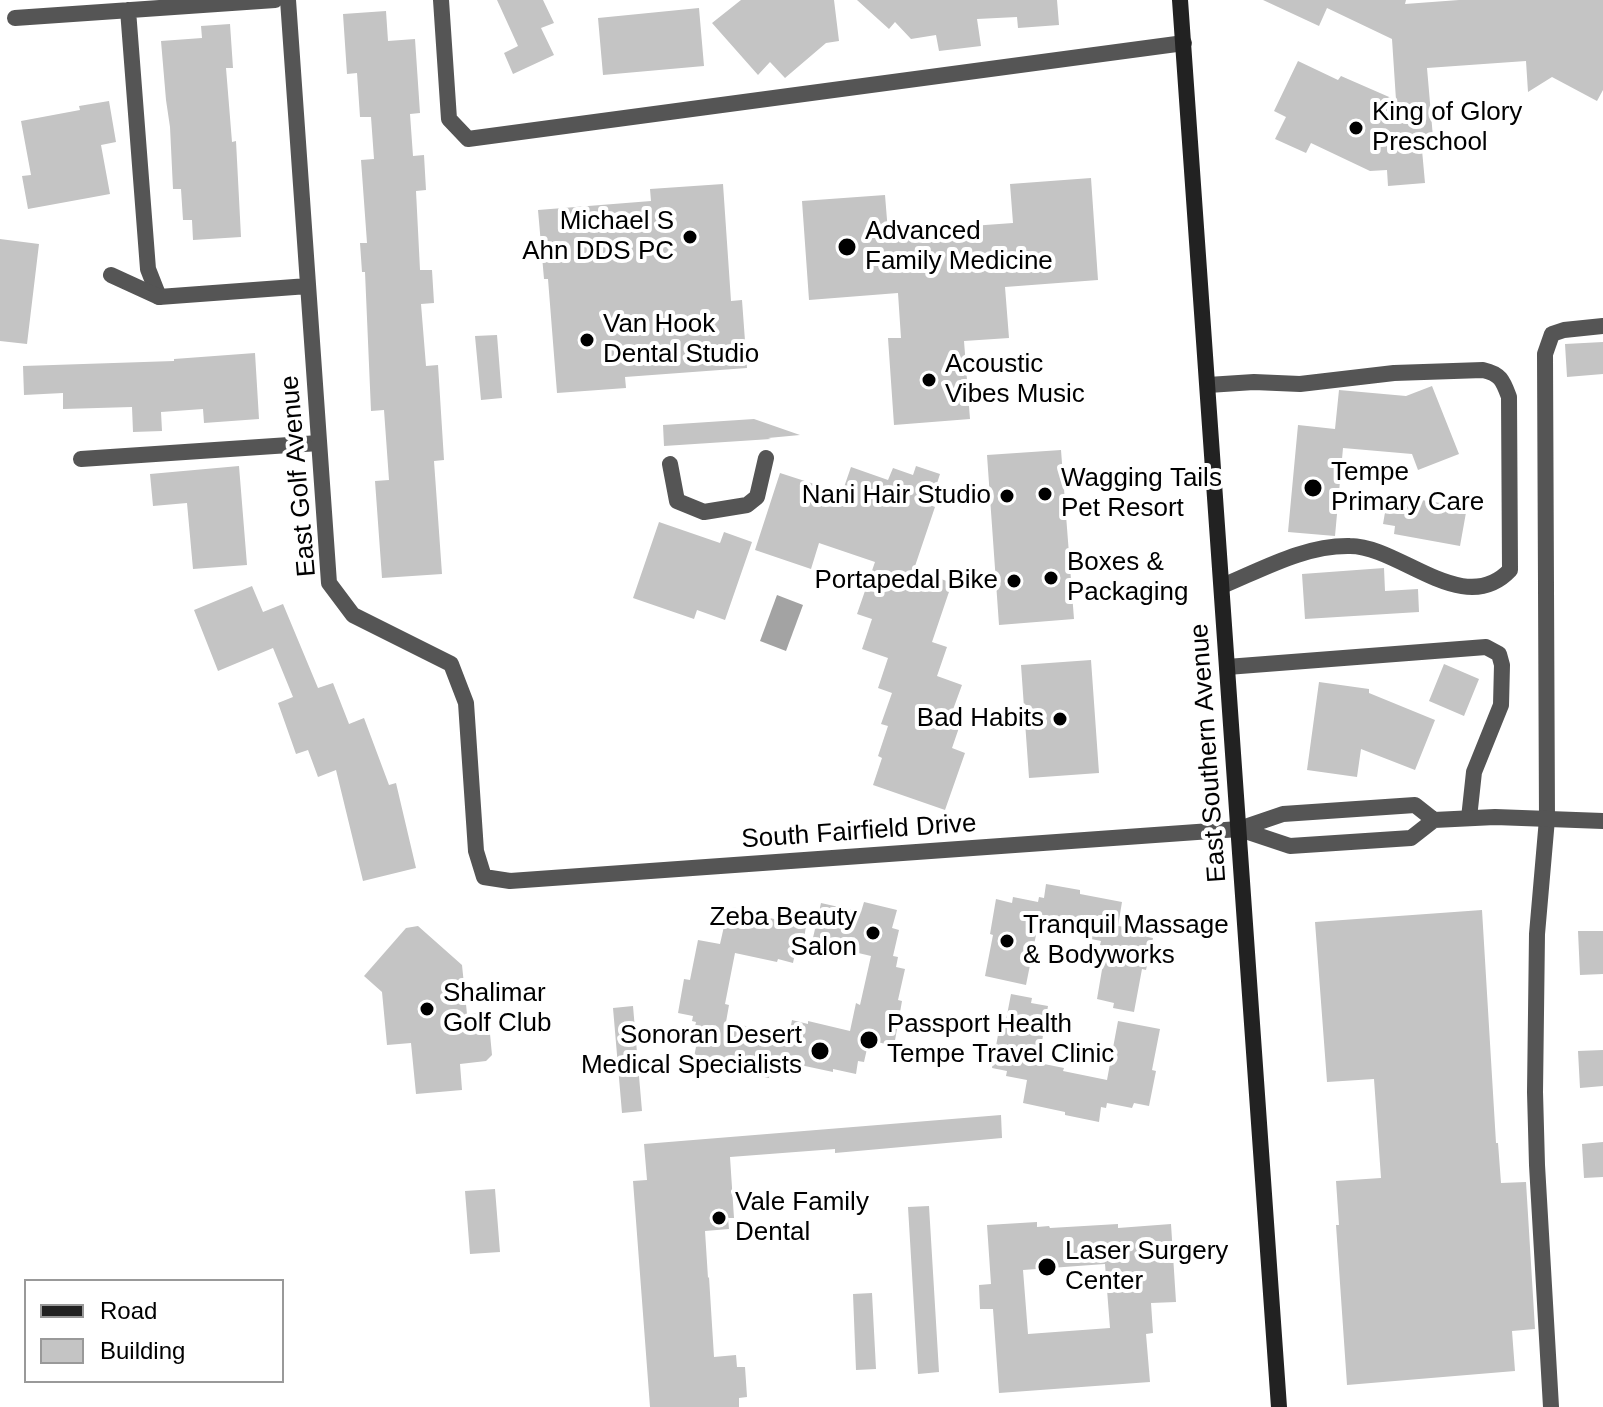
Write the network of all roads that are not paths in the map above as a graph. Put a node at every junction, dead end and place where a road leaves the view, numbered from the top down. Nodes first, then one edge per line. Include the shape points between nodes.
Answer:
1 (275, 0) edge
2 (288, 0) edge
3 (441, 0) edge
4 (1180, 0) edge
5 (128, 10) junction
6 (15, 18) dead end
7 (1184, 43) junction
8 (111, 275) dead end
9 (308, 286) junction
10 (159, 297) junction
11 (1603, 326) edge
12 (1208, 385) junction
13 (319, 443) junction
14 (766, 458) dead end
15 (81, 459) dead end
16 (670, 464) dead end
17 (1222, 586) junction
18 (1227, 667) junction
19 (1469, 818) junction
20 (1547, 819) junction
21 (1434, 820) junction
22 (1603, 821) edge
23 (1239, 829) junction
24 (484, 877) joint
25 (1279, 1407) edge
26 (1551, 1407) edge

1 - 5 street
2 - 9 street, East Golf Avenue
3 - 7 street via 449,119 468,139
4 - 7 main road, East Southern Avenue
5 - 6 street
5 - 10 street via 148,269
7 - 12 main road, East Southern Avenue
8 - 10 street
9 - 10 street
9 - 13 street, East Golf Avenue
11 - 20 street via 1552,334 1545,354
12 - 17 main road, East Southern Avenue
12 - 17 street via 1300,384 1483,370 1496,373 1509,397 1510,570 1502,578 1490,584 1455,584 1416,571 1381,551 1347,545 1294,556
13 - 15 street
13 - 24 street, East Golf Avenue via 329,583 353,615 451,664 466,703 476,851
14 - 16 street via 757,497 747,505 704,512 677,501
17 - 18 main road, East Southern Avenue
18 - 19 street via 1486,647 1499,654 1501,705 1474,772
18 - 23 main road, East Southern Avenue
19 - 20 street, South Fairfield Drive
19 - 21 street, South Fairfield Drive
20 - 22 street, South Fairfield Drive
20 - 26 street via 1537,934 1535,1092
21 - 23 street, South Fairfield Drive via 1415,805 1283,814
21 - 23 street, South Fairfield Drive via 1411,838 1290,846
23 - 24 street, South Fairfield Drive via 510,881
23 - 25 main road, East Southern Avenue

